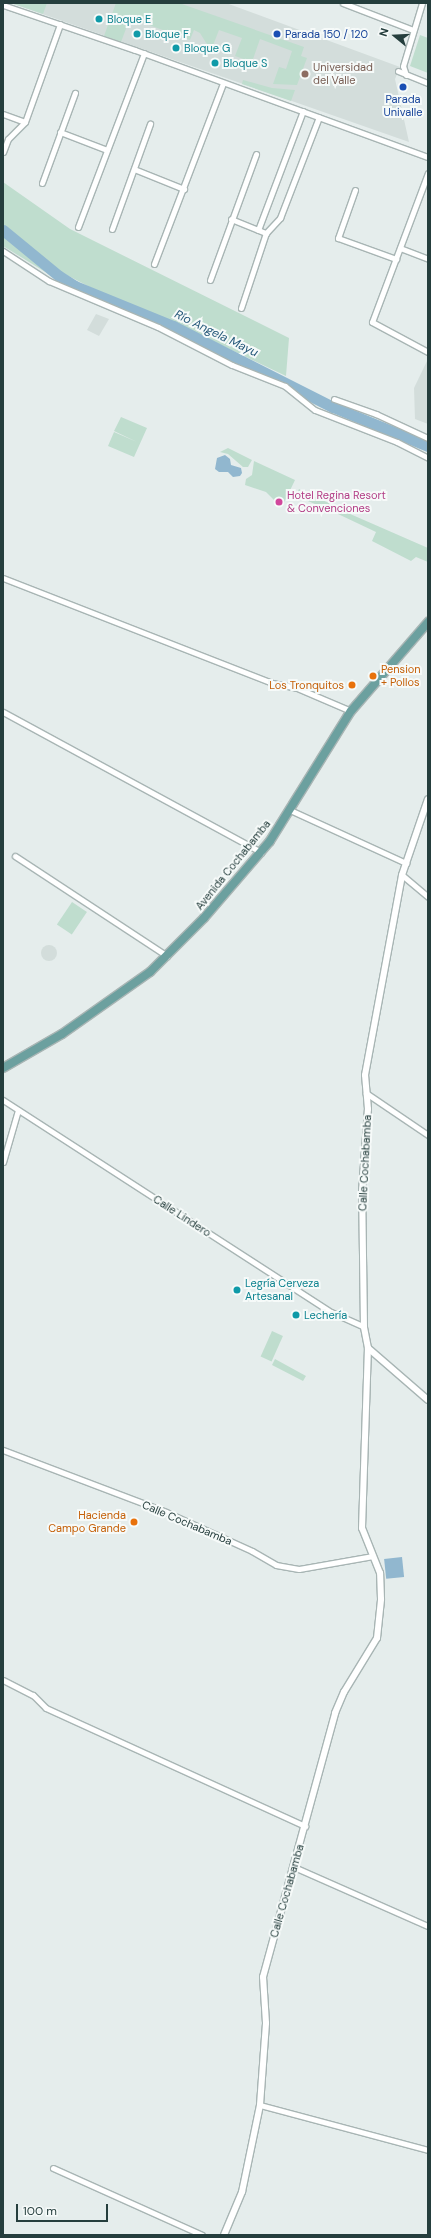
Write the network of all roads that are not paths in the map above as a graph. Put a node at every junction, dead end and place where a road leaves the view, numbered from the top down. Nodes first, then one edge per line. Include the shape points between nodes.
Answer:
1 (343, 3) edge
2 (422, 3) edge
3 (3, 5) edge
4 (354, 5) edge
5 (60, 24) junction
6 (413, 30) junction
7 (144, 53) junction
8 (397, 74) dead end
9 (406, 75) junction
10 (223, 82) junction
11 (428, 83) edge
12 (75, 93) dead end
13 (303, 111) junction
14 (3, 114) edge
15 (319, 117) junction
16 (25, 122) junction
17 (150, 124) dead end
18 (60, 132) junction
19 (107, 150) junction
20 (3, 152) edge
21 (256, 154) dead end
22 (428, 156) edge
23 (134, 169) junction
24 (428, 173) edge
25 (42, 183) dead end
26 (184, 189) junction
27 (355, 190) dead end
28 (231, 219) junction
29 (78, 227) dead end
30 (112, 229) dead end
31 (258, 230) junction
32 (266, 233) junction
33 (400, 248) junction
34 (3, 251) edge
35 (428, 259) edge
36 (396, 260) junction
37 (154, 264) dead end
38 (210, 280) dead end
39 (241, 308) dead end
40 (428, 352) edge
41 (334, 399) dead end
42 (428, 438) edge
43 (428, 458) edge
44 (3, 578) edge
45 (428, 622) edge
46 (351, 711) junction
47 (3, 712) edge
48 (428, 799) edge
49 (290, 810) junction
50 (261, 852) junction
51 (15, 856) dead end
52 (406, 863) junction
53 (402, 874) junction
54 (428, 897) edge
55 (167, 956) junction
56 (3, 1068) edge
57 (366, 1093) junction
58 (3, 1100) edge
59 (18, 1110) junction
60 (428, 1135) edge
61 (3, 1162) edge
62 (364, 1327) junction
63 (368, 1348) junction
64 (428, 1400) edge
65 (3, 1450) edge
66 (373, 1556) junction
67 (3, 1680) edge
68 (305, 1826) junction
69 (294, 1867) junction
70 (428, 1926) edge
71 (260, 2105) junction
72 (428, 2150) edge
73 (53, 2168) dead end
74 (202, 2235) edge
75 (224, 2235) edge

1 - 4 street
2 - 6 street
3 - 5 street
4 - 6 street
5 - 7 street
5 - 16 street
6 - 9 street via 403,66
7 - 10 street
7 - 19 street
8 - 9 street
9 - 11 street
10 - 13 street
10 - 26 street
12 - 18 street
13 - 15 street
13 - 31 street
14 - 16 street
15 - 22 street
15 - 32 street via 280,218
16 - 20 street via 8,139
17 - 23 street
18 - 19 street
18 - 25 street
19 - 29 street
21 - 28 street
23 - 26 street
23 - 30 street
24 - 33 street
26 - 37 street
27 - 36 street via 338,238
28 - 31 street
28 - 38 street
31 - 32 street
32 - 39 street
33 - 35 street
33 - 36 street
34 - 43 street via 49,281 158,327 232,365 285,386 315,410 397,442
36 - 40 street via 372,322
41 - 42 street via 376,414
44 - 46 street via 265,681 297,688
45 - 46 main road, Avenida Cochabamba
46 - 49 main road, Avenida Cochabamba
47 - 50 street
48 - 52 street, Calle Cochabamba
49 - 50 main road, Avenida Cochabamba
49 - 52 street
50 - 55 main road, Avenida Cochabamba
51 - 55 street
52 - 53 street, Calle Cochabamba
53 - 54 street
53 - 57 street, Calle Cochabamba via 364,1075
55 - 56 main road, Avenida Cochabamba via 150,972 62,1034
57 - 60 street
57 - 62 street, Calle Cochabamba via 368,1110 362,1192
58 - 59 street, Calle Lindero
59 - 61 street
59 - 62 street, Calle Lindero via 331,1312
62 - 63 street, Calle Cochabamba
63 - 64 street
63 - 66 street, Calle Cochabamba via 362,1528
65 - 66 street, Calle Cochabamba via 166,1512 276,1565 299,1569
66 - 68 street, Calle Cochabamba via 381,1585 377,1638 344,1692 335,1714
67 - 68 street via 33,1695 46,1708
68 - 69 street, Calle Cochabamba
69 - 70 street
69 - 71 street, Calle Cochabamba via 263,1977 266,2023
71 - 72 street
71 - 75 street, Calle Cochabamba via 242,2192
73 - 74 street

